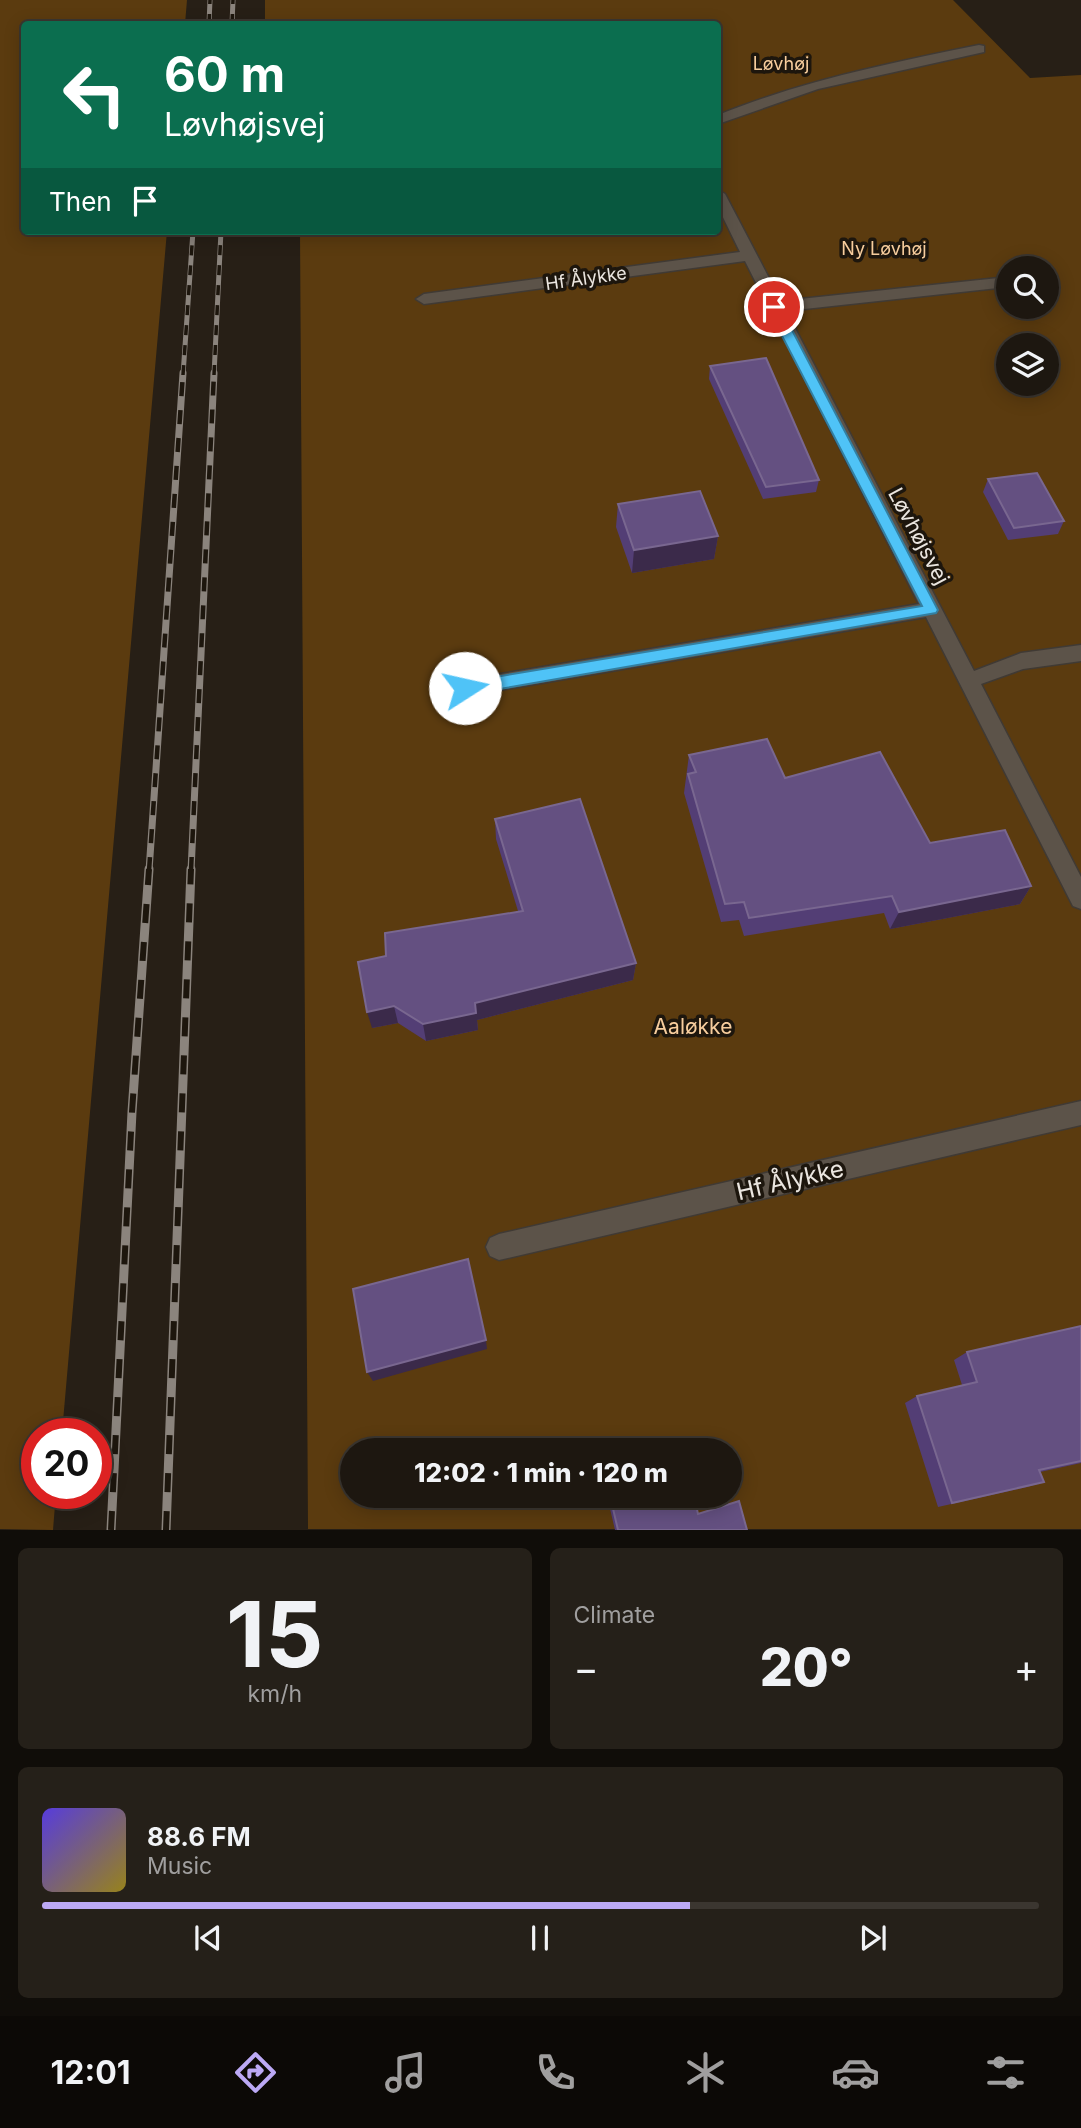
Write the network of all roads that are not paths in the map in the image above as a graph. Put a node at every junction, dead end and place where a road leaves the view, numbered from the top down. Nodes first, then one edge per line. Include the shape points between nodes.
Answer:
1 (979, 49) dead end
2 (721, 119) edge
3 (721, 200) edge
4 (747, 256) junction
5 (996, 283) edge
6 (424, 299) dead end
7 (774, 307) junction
8 (931, 610) junction
9 (1081, 653) edge
10 (968, 681) junction
11 (465, 688) dead end
12 (1081, 899) edge
13 (1081, 1113) edge
14 (499, 1247) dead end

1 - 2 lane via 847,79
3 - 4 lane, Løvhøjsvej
4 - 6 lane, Hf Ålykke
4 - 7 lane, Løvhøjsvej
5 - 7 lane
7 - 8 lane, Løvhøjsvej
8 - 10 lane, Løvhøjsvej
8 - 11 lane
9 - 10 lane via 1021,662
10 - 12 lane, Løvhøjsvej
13 - 14 lane, Hf Ålykke

